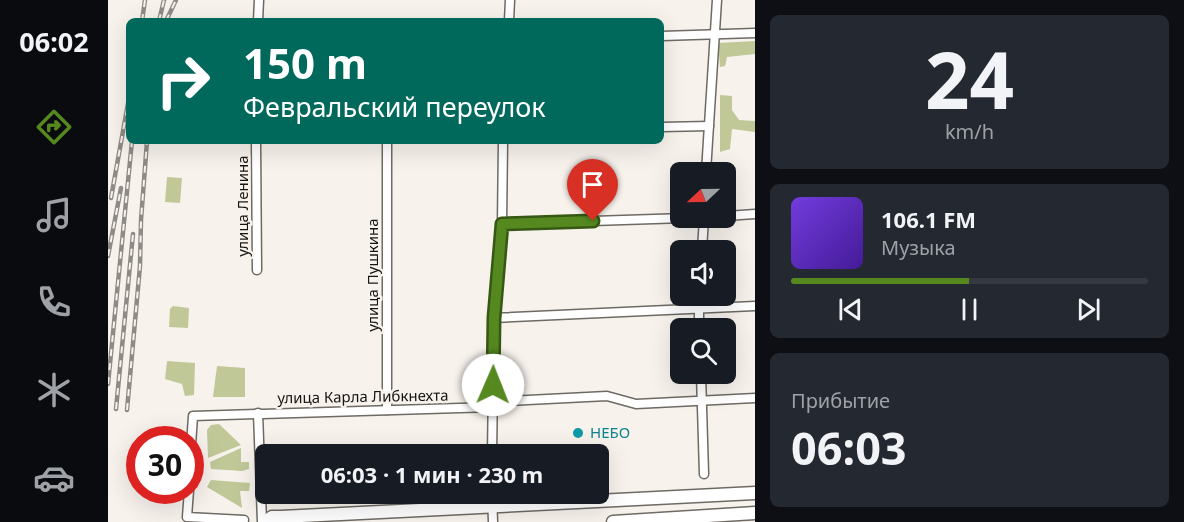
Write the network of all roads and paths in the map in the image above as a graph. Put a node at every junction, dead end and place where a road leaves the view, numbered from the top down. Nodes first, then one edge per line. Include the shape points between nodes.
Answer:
1 (259, 0) edge
2 (510, 0) edge
3 (717, 0) edge
4 (258, 18) edge
5 (508, 18) edge
6 (755, 33) edge
7 (715, 35) junction
8 (664, 36) edge
9 (709, 126) junction
10 (664, 128) edge
11 (256, 144) edge
12 (387, 144) edge
13 (503, 144) edge
14 (707, 162) edge
15 (755, 214) edge
16 (736, 215) edge
17 (670, 218) edge
18 (502, 224) junction
19 (257, 270) dead end
20 (755, 306) edge
21 (698, 308) junction
22 (494, 318) junction
23 (698, 318) edge
24 (701, 384) edge
25 (755, 398) edge
26 (702, 400) junction
27 (493, 407) junction
28 (387, 410) junction
29 (258, 413) junction
30 (192, 426) edge
31 (492, 444) edge
32 (704, 474) dead end
33 (755, 493) edge
34 (609, 497) edge
35 (188, 504) edge
36 (442, 504) edge
37 (492, 504) edge
38 (755, 513) edge
39 (244, 520) dead end
40 (263, 521) edge
41 (494, 522) edge
42 (613, 522) edge

1 - 4 street
2 - 5 street
3 - 7 street
6 - 7 street
7 - 8 street
7 - 9 street
9 - 10 street
9 - 14 street
11 - 19 street, улица Ленина
12 - 28 street, улица Пушкина
13 - 18 street
15 - 16 street
17 - 18 street
18 - 22 street
20 - 21 street
21 - 22 street
21 - 23 street
22 - 27 street
24 - 26 street
25 - 26 street, улица Карла Либкнехта
26 - 27 street, улица Карла Либкнехта via 636,404 607,396 507,400
26 - 32 street
27 - 28 street, улица Карла Либкнехта
27 - 31 street
28 - 29 street, улица Карла Либкнехта
29 - 30 street, улица Карла Либкнехта via 193,416
29 - 40 street
33 - 34 main road
35 - 39 street via 187,517
36 - 40 main road
37 - 41 street
38 - 42 main road

